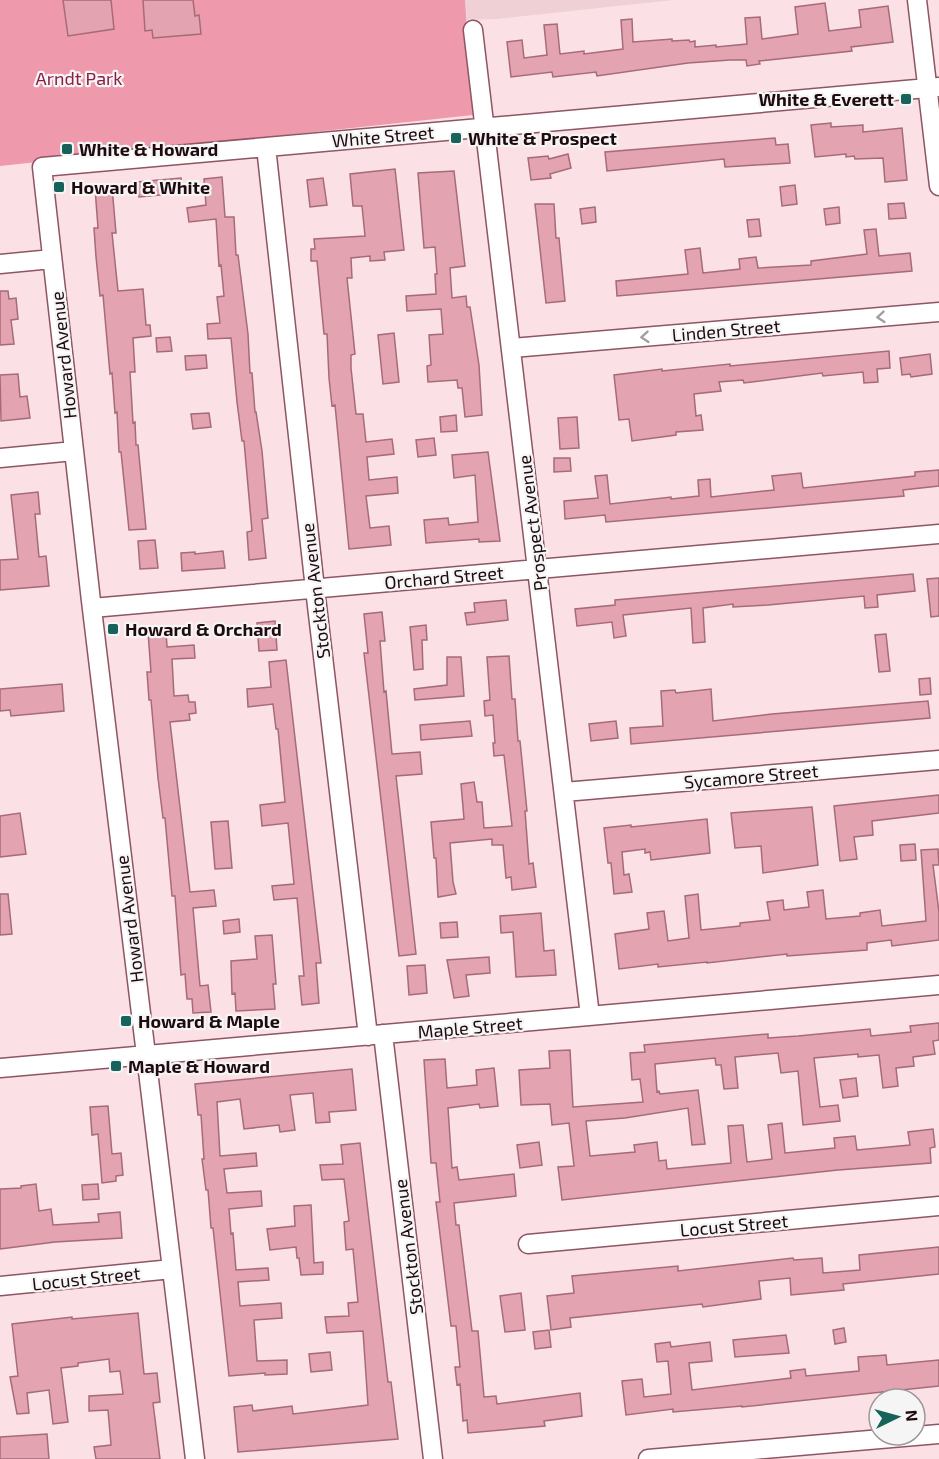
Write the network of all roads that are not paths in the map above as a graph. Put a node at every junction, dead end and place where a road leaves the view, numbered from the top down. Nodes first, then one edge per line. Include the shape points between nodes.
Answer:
1 (917, 0) edge
2 (473, 30) dead end
3 (933, 87) edge
4 (483, 127) junction
5 (266, 147) junction
6 (42, 167) joint
7 (939, 186) edge
8 (52, 259) junction
9 (0, 264) edge
10 (939, 312) edge
11 (512, 348) junction
12 (74, 450) junction
13 (0, 458) edge
14 (939, 534) edge
15 (538, 569) junction
16 (315, 589) junction
17 (92, 608) junction
18 (939, 760) edge
19 (564, 792) junction
20 (939, 985) edge
21 (590, 1016) junction
22 (376, 1035) junction
23 (146, 1055) junction
24 (0, 1068) edge
25 (939, 1206) edge
26 (528, 1244) dead end
27 (172, 1269) junction
28 (0, 1286) edge
29 (939, 1434) edge
30 (195, 1459) edge
31 (433, 1459) edge
32 (648, 1459) edge

1 - 3 street
2 - 4 street, Prospect Avenue
3 - 4 street, White Street
3 - 7 street
4 - 5 street, White Street
4 - 11 street, Prospect Avenue
5 - 6 street, White Street
5 - 16 street, Stockton Avenue
6 - 8 street, Howard Avenue
8 - 9 street
8 - 12 street, Howard Avenue
10 -> 11 street, Linden Street
11 - 15 street, Prospect Avenue
12 - 13 street
12 - 17 street, Howard Avenue
14 - 15 street, Orchard Street
15 - 16 street, Orchard Street
15 - 19 street, Prospect Avenue
16 - 17 street, Orchard Street
16 - 22 street, Stockton Avenue
17 - 23 street, Howard Avenue
18 - 19 street, Sycamore Street
19 - 21 street, Prospect Avenue
20 - 21 street, Maple Street
21 - 22 street, Maple Street
22 - 23 street, Maple Street
22 - 31 street, Stockton Avenue
23 - 24 street, Maple Street
23 - 27 street, Howard Avenue
25 - 26 street, Locust Street
27 - 28 street, Locust Street
27 - 30 street, Howard Avenue
29 - 32 street

